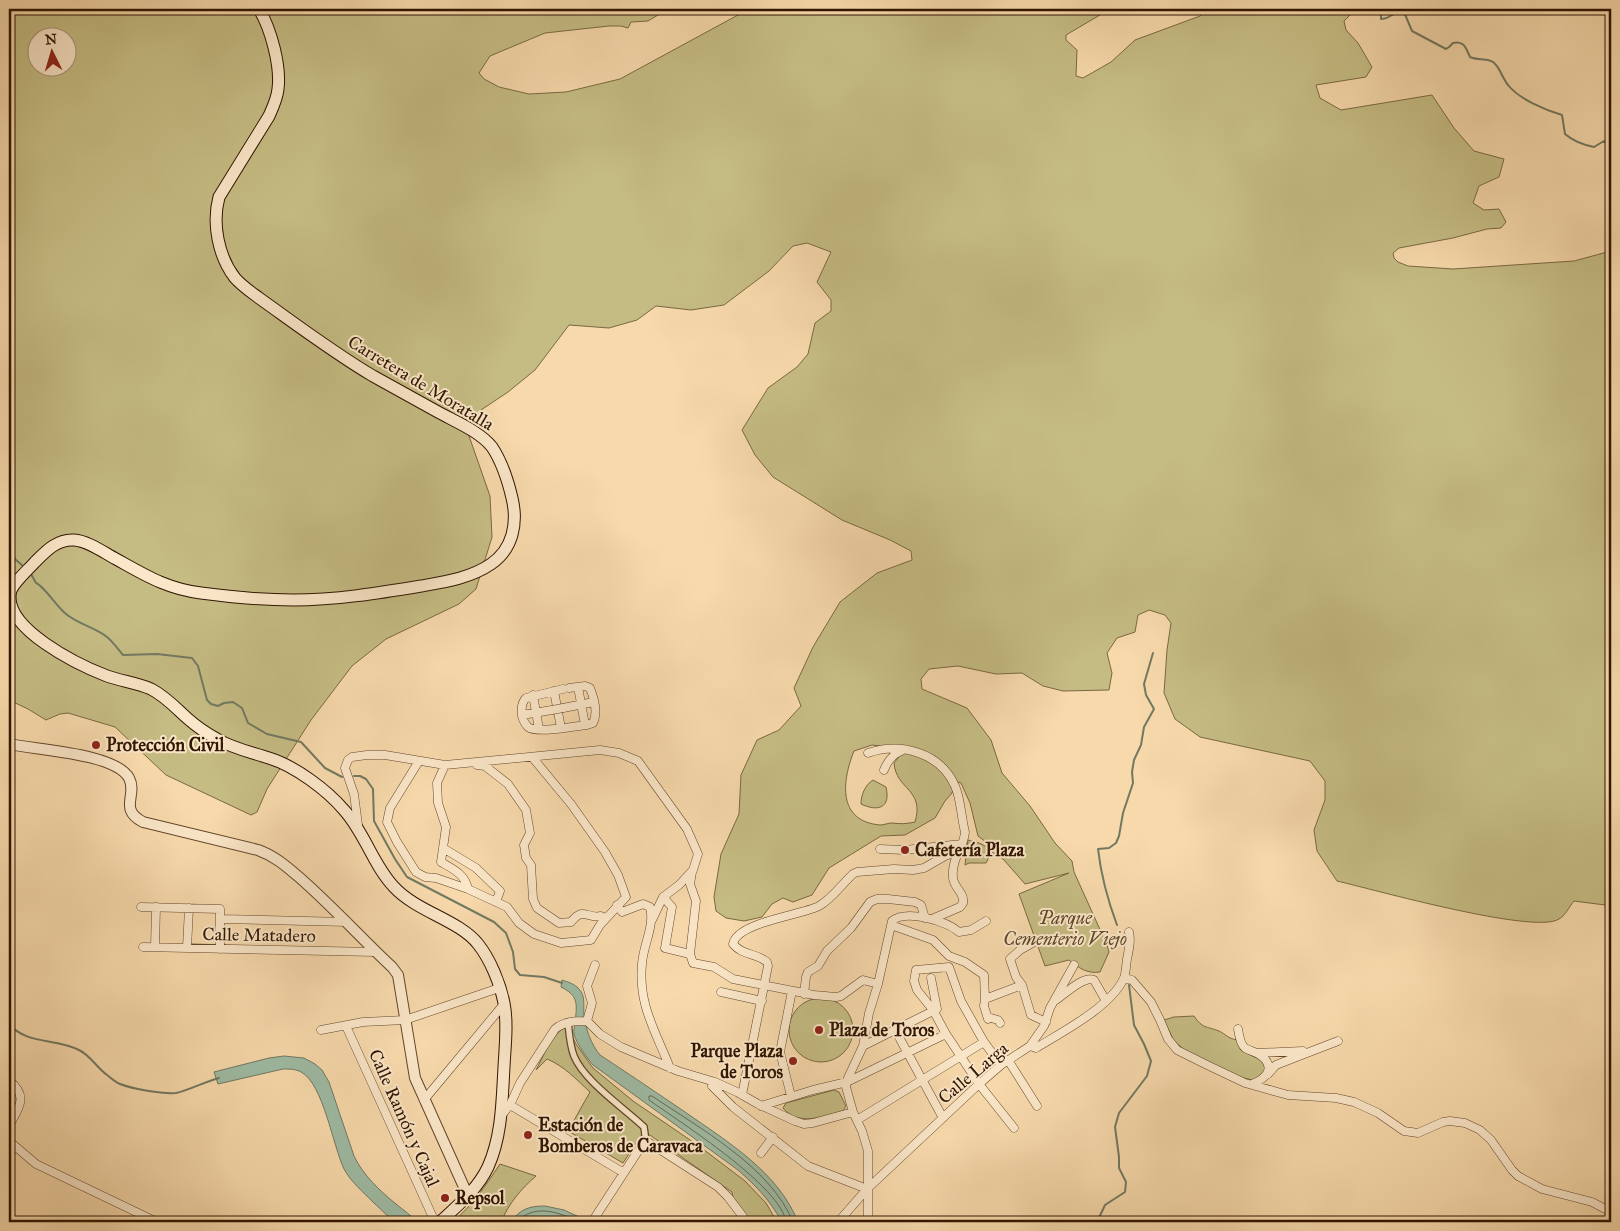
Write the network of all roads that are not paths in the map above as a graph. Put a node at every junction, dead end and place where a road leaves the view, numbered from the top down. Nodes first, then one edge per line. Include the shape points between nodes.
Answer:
1 (259, 9) edge
2 (578, 687) junction
3 (554, 691) junction
4 (534, 695) junction
5 (594, 702) junction
6 (581, 705) junction
7 (536, 713) junction
8 (522, 715) junction
9 (585, 725) junction
10 (561, 728) junction
11 (539, 729) junction
12 (9, 744) edge
13 (905, 749) junction
14 (868, 753) dead end
15 (532, 757) junction
16 (419, 761) junction
17 (465, 763) junction
18 (445, 765) junction
19 (884, 770) dead end
20 (359, 832) junction
21 (962, 844) junction
22 (443, 848) junction
23 (880, 849) dead end
24 (957, 852) junction
25 (693, 870) junction
26 (468, 889) junction
27 (663, 897) junction
28 (496, 902) junction
29 (617, 906) junction
30 (140, 907) dead end
31 (156, 907) junction
32 (189, 908) junction
33 (605, 918) junction
34 (928, 918) junction
35 (220, 919) junction
36 (986, 921) dead end
37 (347, 922) junction
38 (651, 922) junction
39 (891, 925) junction
40 (1129, 932) dead end
41 (1036, 941) dead end
42 (142, 946) dead end
43 (155, 947) junction
44 (187, 948) junction
45 (220, 949) junction
46 (376, 952) junction
47 (690, 954) junction
48 (1074, 964) dead end
49 (595, 965) dead end
50 (931, 978) dead end
51 (1124, 978) junction
52 (878, 984) junction
53 (1022, 985) junction
54 (764, 986) junction
55 (499, 988) junction
56 (792, 991) junction
57 (721, 992) dead end
58 (804, 994) junction
59 (985, 999) junction
60 (762, 1001) junction
61 (1106, 1001) junction
62 (1054, 1002) junction
63 (504, 1004) junction
64 (933, 1010) junction
65 (405, 1020) junction
66 (572, 1021) junction
67 (586, 1021) junction
68 (1046, 1022) junction
69 (1000, 1023) dead end
70 (346, 1026) junction
71 (1238, 1029) dead end
72 (321, 1030) dead end
73 (946, 1034) junction
74 (900, 1039) dead end
75 (1338, 1041) dead end
76 (984, 1042) junction
77 (863, 1046) junction
78 (1030, 1046) junction
79 (1313, 1050) junction
80 (907, 1052) junction
81 (1258, 1053) junction
82 (961, 1057) junction
83 (1004, 1063) junction
84 (670, 1068) junction
85 (1268, 1074) junction
86 (922, 1079) junction
87 (9, 1080) edge
88 (715, 1082) junction
89 (847, 1082) junction
90 (520, 1083) junction
91 (980, 1084) junction
92 (1252, 1084) junction
93 (830, 1086) junction
94 (505, 1087) junction
95 (848, 1093) junction
96 (514, 1095) junction
97 (742, 1095) junction
98 (791, 1096) junction
99 (424, 1100) junction
100 (506, 1102) junction
101 (761, 1106) junction
102 (1037, 1106) dead end
103 (853, 1112) junction
104 (943, 1118) junction
105 (857, 1120) junction
106 (9, 1126) edge
107 (1014, 1128) dead end
108 (773, 1137) junction
109 (9, 1141) edge
110 (646, 1142) junction
111 (761, 1153) dead end
112 (624, 1172) junction
113 (868, 1188) junction
114 (468, 1196) junction
115 (1611, 1212) edge
116 (839, 1221) edge
117 (157, 1222) edge
118 (435, 1222) edge
119 (440, 1222) edge
120 (593, 1222) edge
121 (747, 1222) edge
122 (868, 1222) edge

1 - 20 main road, Carretera de Moratalla via 278,69 278,88 269,116 219,197 216,229 228,266 248,290 344,358 487,442 502,466 512,498 513,535 493,563 468,575 373,593 298,600 174,588 74,540 56,544 42,555 14,586 10,598 12,610 22,626 40,640 76,662 156,692 194,724 227,744 289,767 336,802
2 - 3 street
2 - 5 street via 590,688
2 - 6 street
3 - 4 street
3 - 10 street
4 - 7 street
4 - 8 street via 523,702
5 - 6 street
5 - 9 street via 595,718 593,723
6 - 7 street, bridge
6 - 9 street
7 - 8 street
7 - 11 street
8 - 11 street via 528,727
9 - 10 street
10 - 11 street
12 - 37 street via 106,762 127,775 131,812 138,819 270,854
13 - 14 street
13 - 19 street via 890,758
13 - 21 street via 940,765 950,777 957,792 965,832
15 - 17 street
15 - 25 street via 600,750 619,752 638,761 687,829 698,854
15 - 29 street via 605,852 626,896
16 - 18 street
16 - 20 street via 367,755 348,760 345,768 354,794
16 - 26 street via 390,808 389,826 408,861 420,875
17 - 18 street
17 - 33 street via 485,766 508,784 526,810 530,834 524,845 537,908 559,923 571,922 582,913
18 - 22 street via 437,783 438,802 446,827
20 - 55 main road, Carretera de Moratalla via 384,874 402,894 464,931 477,943
21 - 23 street via 905,850
21 - 24 street
22 - 26 street via 441,862 460,873 467,881
22 - 28 street via 476,868 500,890
24 - 34 street via 952,879 963,903
24 - 54 street via 924,868 857,872 819,906 762,923 740,934 733,944 737,949 767,962
25 - 27 street
25 - 47 street via 690,884 696,901
26 - 28 street
27 - 38 street
27 - 47 street via 672,907 665,948
28 - 33 street via 508,908 519,923 534,934 562,943 591,940
29 - 33 street
29 - 38 street via 622,912 637,905 648,905 652,912
30 - 31 street
31 - 32 street
31 - 43 street
32 - 35 street via 220,909
32 - 44 street
34 - 36 street via 959,932 971,930
34 - 39 street via 900,917
34 - 58 street via 921,905 915,902 888,899 870,902 818,966 808,972
35 - 37 street
35 - 45 street
37 - 46 street
38 - 84 street via 642,963 642,991 650,1022
39 - 52 street
39 - 59 street via 933,940 949,956 984,975
40 - 51 street via 1131,942
41 - 53 street via 1010,959
42 - 43 street, Calle Matadero
43 - 44 street, Calle Matadero
44 - 45 street, Calle Matadero
45 - 46 street, Calle Matadero
46 - 65 street via 398,975
47 - 54 street via 693,963 714,967 733,980
48 - 62 street, Calle Larga
49 - 67 street via 587,986 592,1003
50 - 64 street via 937,1008
51 - 61 street
51 - 92 street via 1132,980 1150,1002 1177,1050
52 - 58 street via 862,980 836,997
52 - 77 street
53 - 59 street
53 - 68 street via 1031,1015
54 - 56 street
54 - 60 street
55 - 63 main road, Carretera de Moratalla
55 - 65 street
56 - 58 street
56 - 98 street via 780,1052
57 - 60 street
59 - 69 street via 988,1019
60 - 97 street
61 - 62 street via 1090,978
61 - 78 street via 1036,1048
62 - 68 street, Calle Larga
63 - 94 main road, Carretera de Moratalla
63 - 99 street
64 - 73 street
64 - 76 street via 917,990 914,981 916,970 949,967 961,1002
64 - 77 street
65 - 70 street
65 - 99 street via 413,1070
66 - 67 street
66 - 90 street via 555,1029
66 - 110 street via 574,1056 592,1080 644,1127
67 - 84 street via 610,1042
68 - 78 street, Calle Larga
70 - 72 street
70 - 118 street, Calle Ramón y Cajal
71 - 81 street via 1245,1048
73 - 80 street
73 - 82 street
74 - 80 street
75 - 79 street
76 - 82 street
76 - 83 street
77 - 89 street
78 - 83 street, Calle Larga
79 - 81 street
79 - 85 street via 1276,1065
80 - 86 street
80 - 89 street
81 - 85 street via 1265,1060
82 - 86 street
82 - 91 street
83 - 91 street, Calle Larga
83 - 102 street
84 - 88 street
85 - 92 street
86 - 104 street
86 - 105 street
87 - 106 street via 16,1086 22,1102
88 - 97 street
88 - 108 street via 712,1086 733,1107
89 - 93 street
89 - 95 street
90 - 94 street
90 - 96 street
91 - 104 street, Calle Larga
91 - 107 street
92 - 115 street via 1288,1095 1349,1100 1378,1112 1410,1133 1418,1133 1443,1122 1465,1123 1480,1130 1490,1140 1518,1176 1542,1189 1592,1202
93 - 95 street
93 - 98 street
94 - 96 street via 511,1088
94 - 100 main road, Carretera de Moratalla
95 - 103 street
96 - 100 street
97 - 101 street
98 - 101 street
99 - 114 street
100 - 112 street
100 - 114 main road, Carretera de Moratalla via 490,1162
101 - 103 street via 804,1124
103 - 105 street
104 - 113 street, Calle Larga
105 - 113 street via 868,1151
108 - 111 street
108 - 113 street via 808,1166
109 - 117 street via 43,1167
110 - 112 street
110 - 121 street via 718,1186
112 - 120 street
113 - 116 street, Calle Larga
113 - 122 street
114 - 119 main road, Carretera de Moratalla

